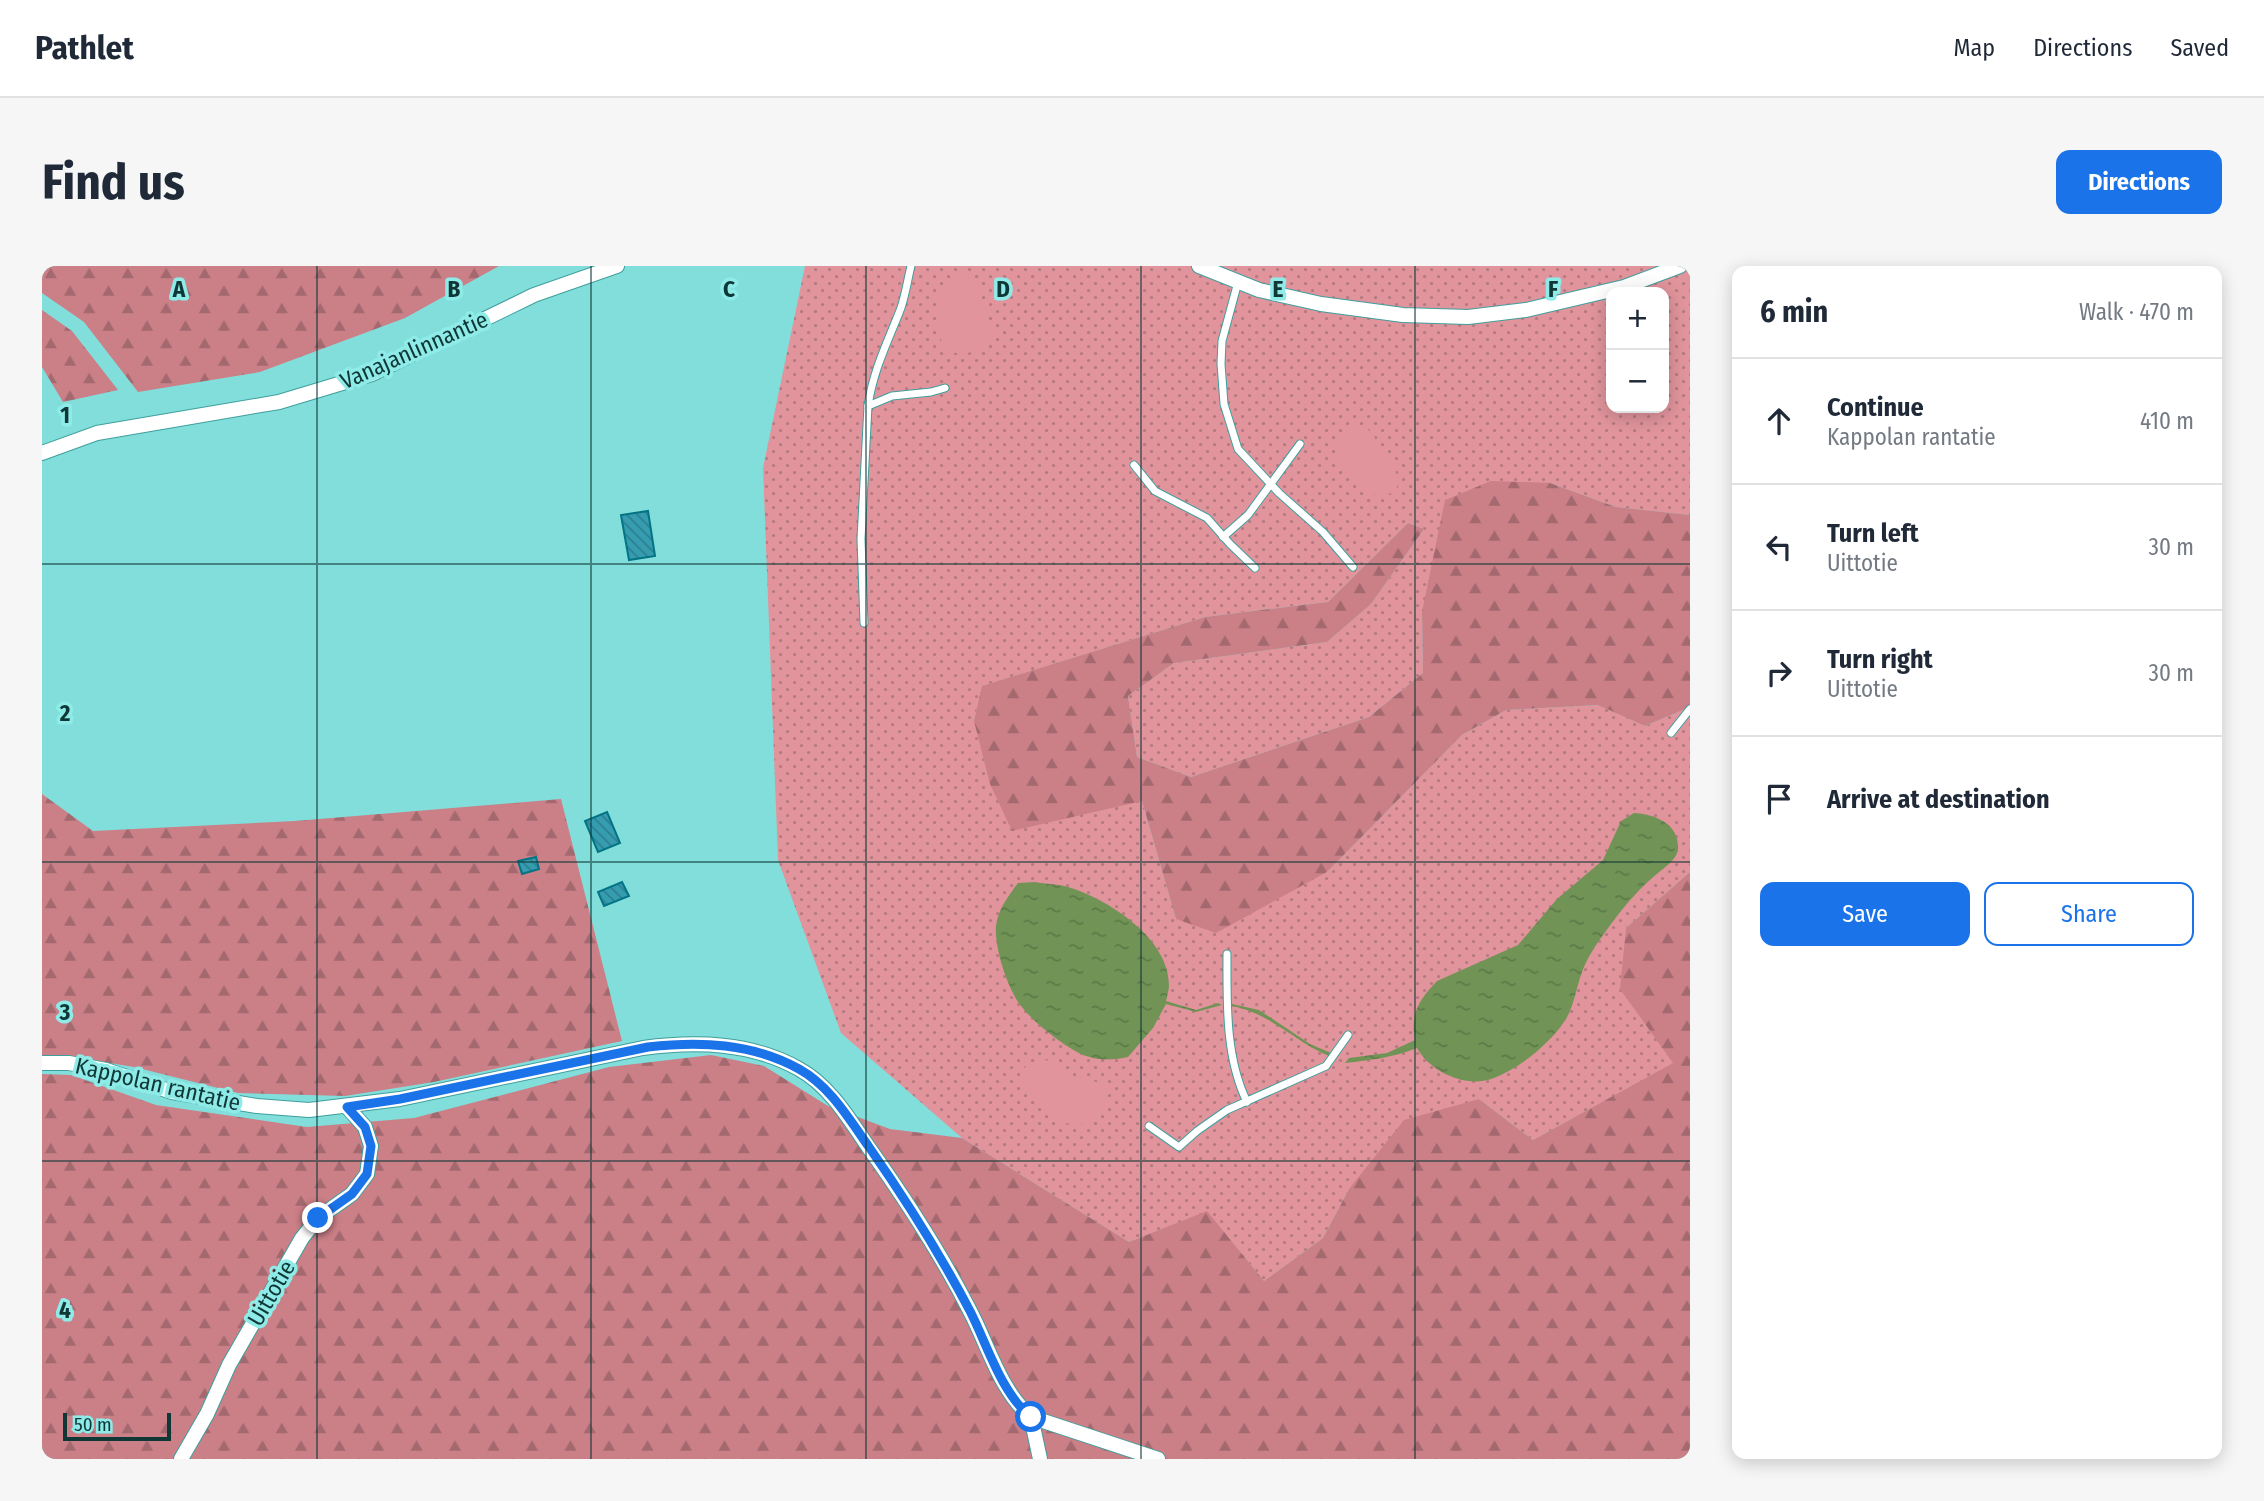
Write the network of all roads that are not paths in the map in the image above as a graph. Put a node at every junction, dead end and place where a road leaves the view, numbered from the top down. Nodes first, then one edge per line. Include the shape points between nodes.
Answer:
1 (617, 266) edge
2 (911, 266) edge
3 (1199, 266) edge
4 (1680, 266) edge
5 (1238, 282) junction
6 (945, 388) dead end
7 (868, 406) junction
8 (1300, 444) dead end
9 (42, 453) edge
10 (1134, 465) dead end
11 (1271, 484) junction
12 (1223, 537) junction
13 (1353, 567) dead end
14 (1255, 568) dead end
15 (864, 624) dead end
16 (1690, 709) edge
17 (1671, 733) dead end
18 (1227, 954) dead end
19 (1348, 1035) dead end
20 (42, 1063) edge
21 (1247, 1102) junction
22 (347, 1107) junction
23 (1149, 1126) dead end
24 (1031, 1417) junction
25 (181, 1459) edge
26 (1041, 1459) edge
27 (1158, 1459) edge

1 - 9 street, Vanajanlinnantie via 534,295 360,378 279,402 97,433
2 - 7 lane via 900,311 871,383
3 - 5 street
4 - 5 street via 1612,290 1526,310 1468,317 1403,315 1321,304
5 - 11 lane via 1222,341 1224,404 1238,449
6 - 7 lane via 892,396
7 - 15 lane via 861,539
8 - 11 lane
10 - 12 lane via 1155,491 1207,518
11 - 12 lane via 1248,515
11 - 13 lane
12 - 14 lane
16 - 17 lane
18 - 21 lane via 1227,1006 1236,1080
19 - 21 lane via 1326,1066
20 - 22 street, Kappolan rantatie via 106,1070 172,1092 257,1106 309,1111
21 - 23 lane via 1217,1117 1179,1147
22 - 24 street, Kappolan rantatie via 682,1043 763,1053 801,1070 836,1100 881,1163 933,1245 1009,1389
22 - 25 street, Uittotie via 365,1127 371,1146 367,1174 352,1194 318,1218 302,1238
24 - 26 street
24 - 27 street

